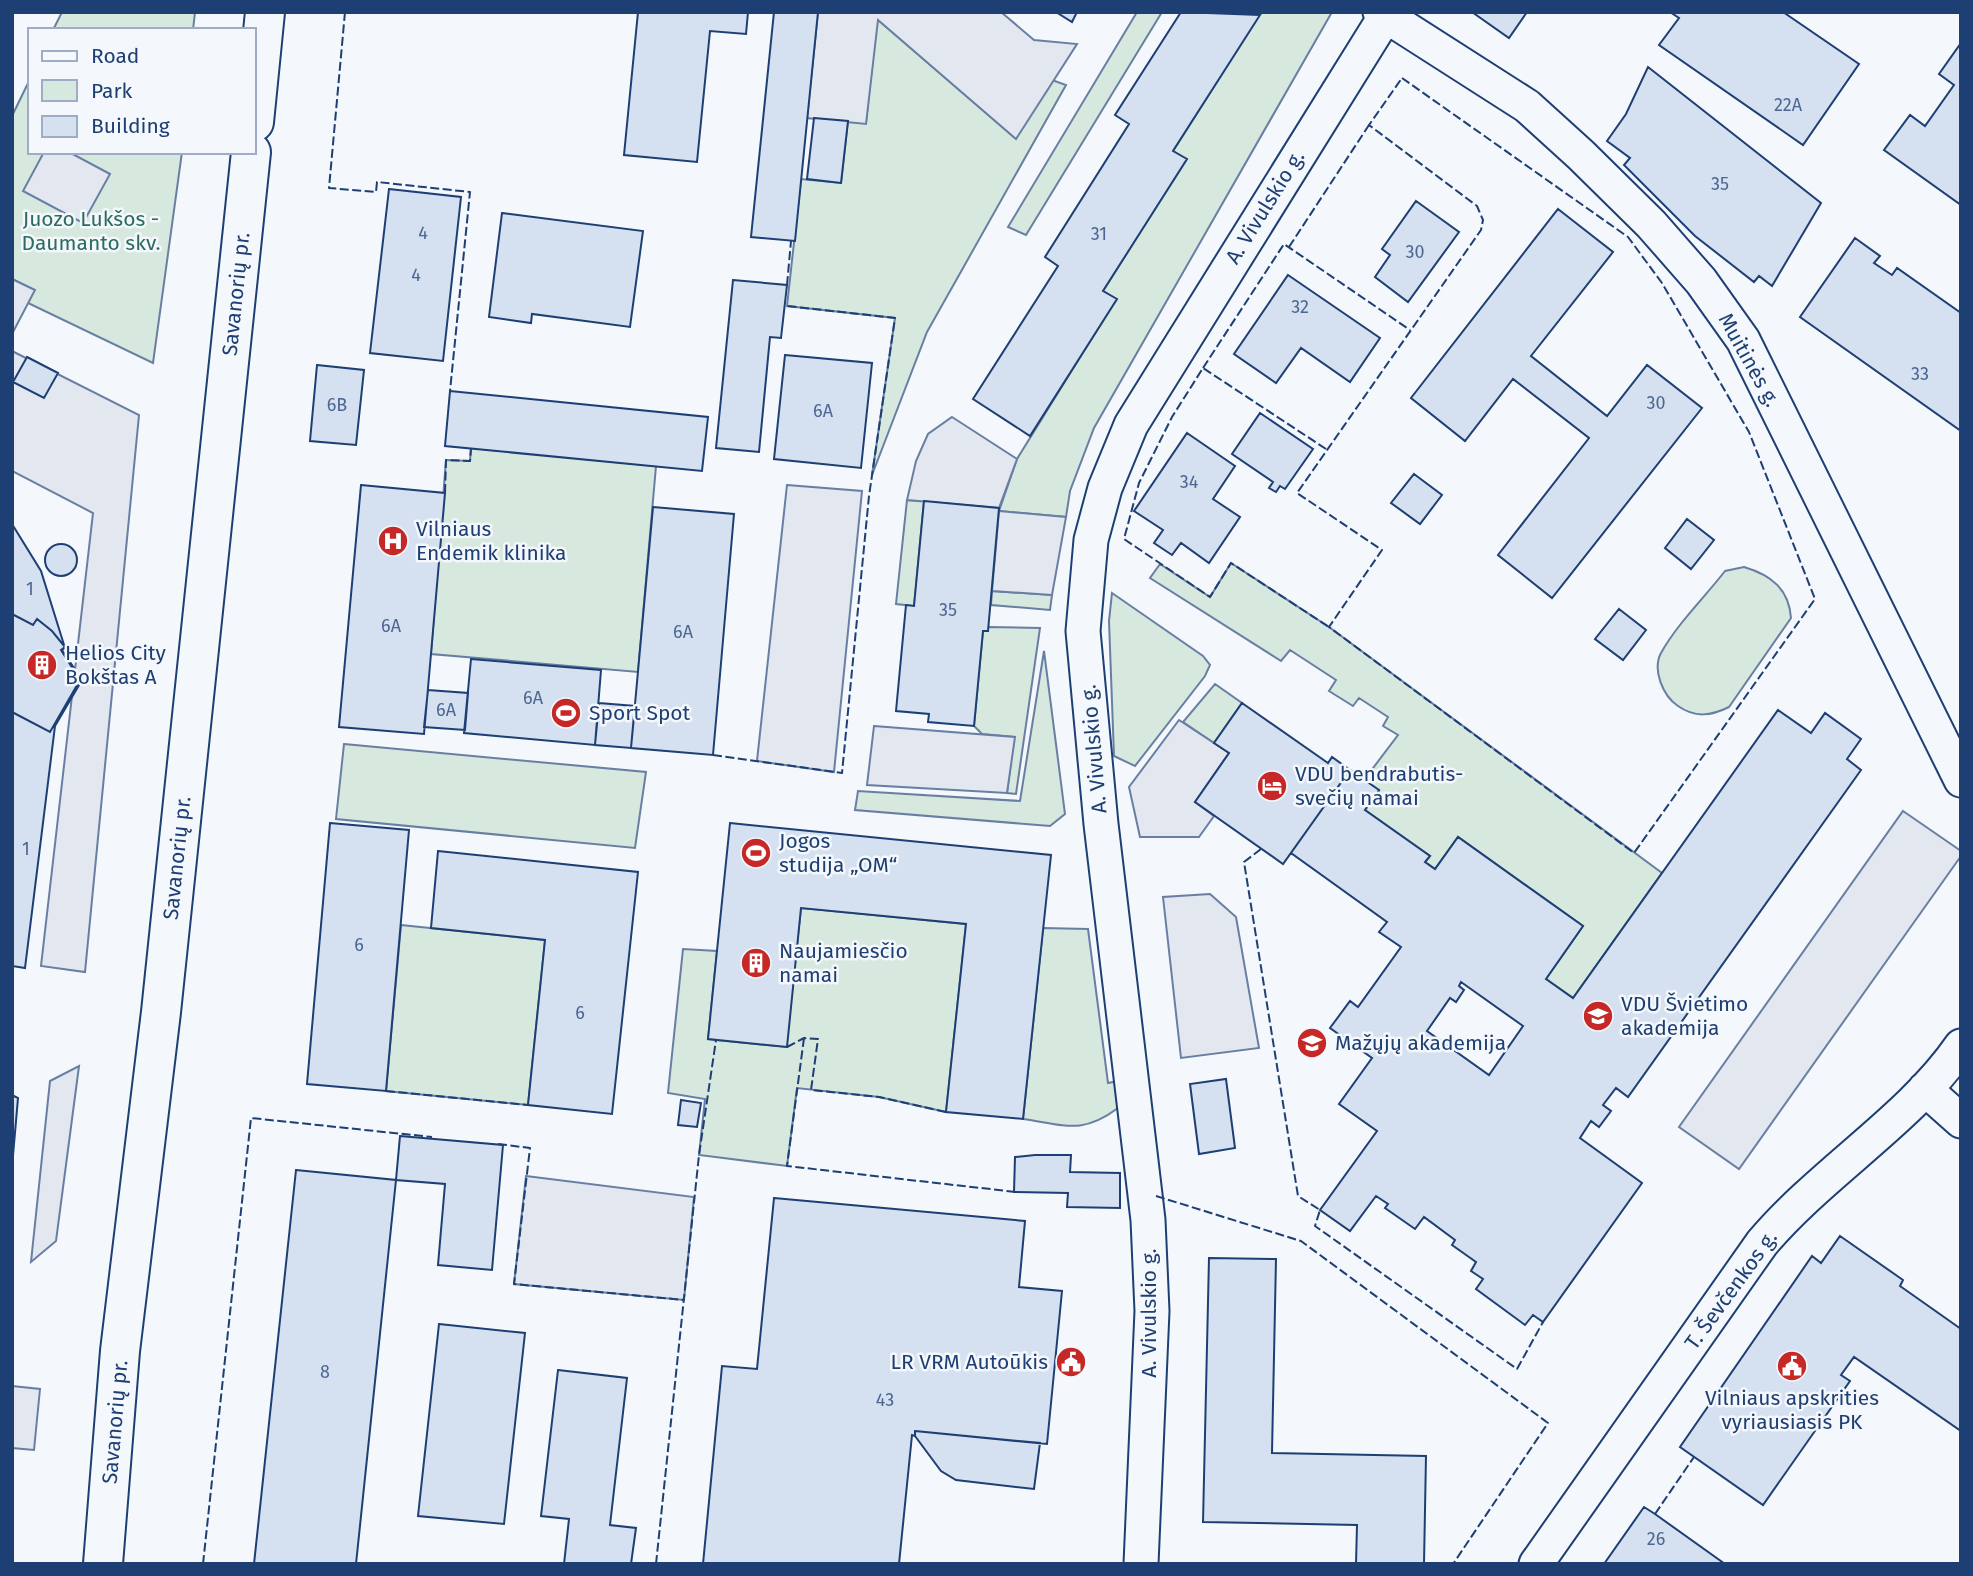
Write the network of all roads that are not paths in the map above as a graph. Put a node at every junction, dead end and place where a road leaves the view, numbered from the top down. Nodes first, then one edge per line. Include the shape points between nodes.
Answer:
1 (265, 12) edge
2 (1385, 13) edge
3 (256, 102) edge
4 (251, 154) edge
5 (1961, 780) edge
6 (1961, 1046) edge
7 (1925, 1089) junction
8 (1961, 1121) edge
9 (103, 1564) edge
10 (1140, 1564) edge
11 (1536, 1564) edge

1 - 3 main road
2 - 5 street, Muitinės g. via 1527,106 1600,172 1701,281 1743,340
2 - 10 street, A. Vivulskio g. via 1131,425 1105,488 1091,540 1083,631 1148,1220 1152,1311
4 - 9 main road, Savanorių pr. via 161,1012 120,1351
6 - 7 street, T. Ševčenkos g.
7 - 8 street
7 - 11 street, T. Ševčenkos g. via 1797,1205 1762,1243

